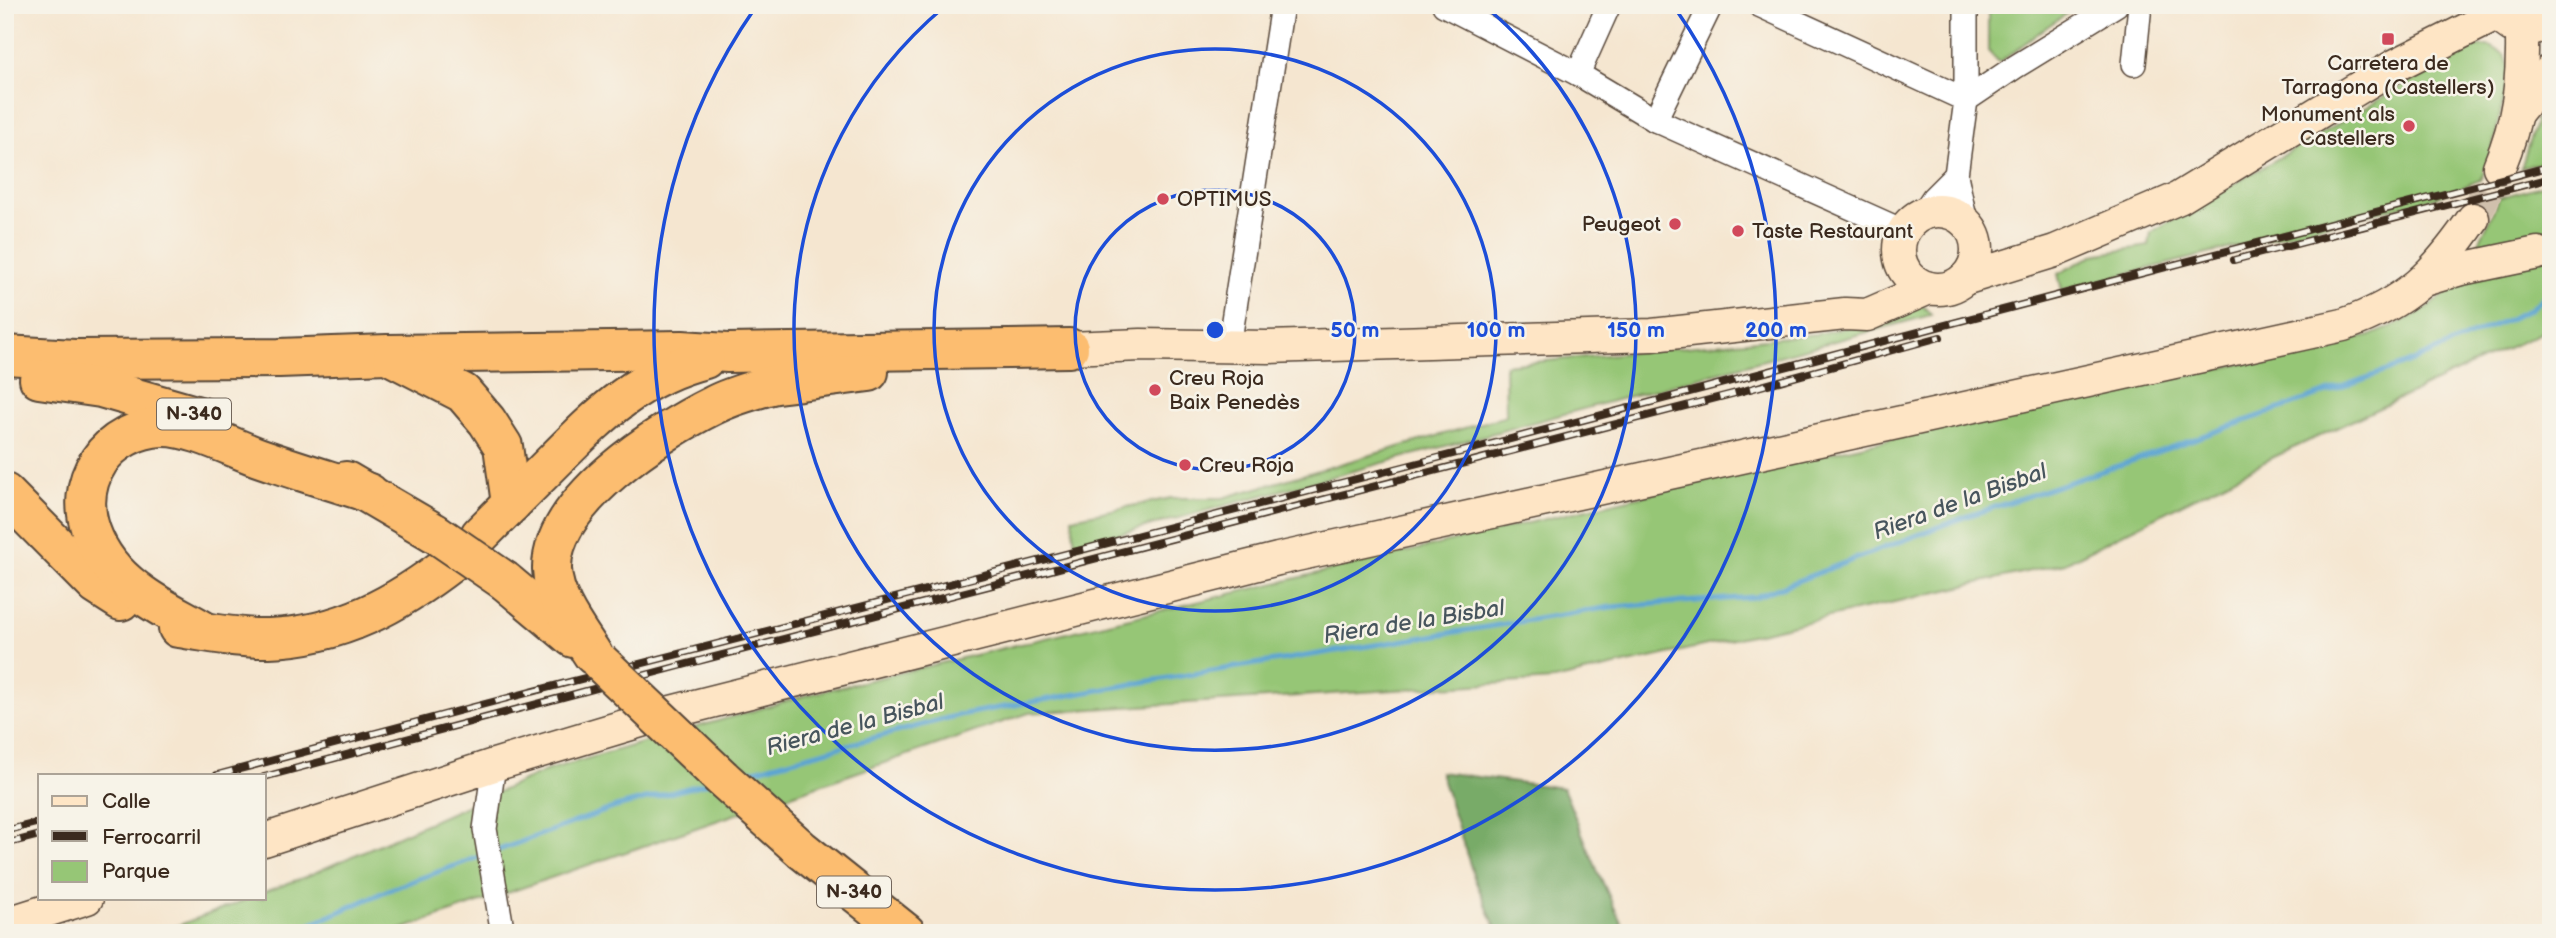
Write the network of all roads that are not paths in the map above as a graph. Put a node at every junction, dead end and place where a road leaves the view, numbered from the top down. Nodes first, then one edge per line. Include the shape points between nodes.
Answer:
1 (1282, 5) edge
2 (1444, 5) edge
3 (1609, 5) edge
4 (1711, 5) edge
5 (1759, 5) edge
6 (1966, 5) edge
7 (2116, 5) edge
8 (2140, 5) edge
9 (2523, 17) edge
10 (2134, 64) dead end
11 (1578, 74) junction
12 (2544, 78) edge
13 (1966, 100) junction
14 (2517, 112) junction
15 (1655, 120) junction
16 (2499, 167) tunnel mouth
17 (1956, 175) junction
18 (1913, 222) junction
19 (1970, 230) junction
20 (2496, 247) junction
21 (2544, 252) edge
22 (2026, 260) junction
23 (2453, 263) junction
24 (1901, 265) junction
25 (1964, 279) junction
26 (1929, 288) junction
27 (1845, 314) junction
28 (1229, 346) junction
29 (1069, 348) junction
30 (728, 353) junction
31 (387, 354) junction
32 (5, 355) edge
33 (5, 375) edge
34 (369, 493) junction
35 (5, 494) edge
36 (511, 504) junction
37 (481, 535) dead end
38 (444, 547) junction
39 (204, 631) junction
40 (597, 658) junction
41 (494, 765) junction
42 (266, 839) edge
43 (81, 900) edge
44 (5, 924) edge
45 (501, 933) edge
46 (906, 933) edge

1 - 28 street
2 - 11 street
3 - 11 street
4 - 15 street
5 - 13 street
6 - 13 street
7 - 13 street
8 - 10 street
9 - 12 street via 2546,46
9 - 14 street via 2523,74
9 - 22 street via 2396,65 2179,198
11 - 15 street
12 - 14 street
13 - 17 street
14 - 16 street
15 - 18 street
17 - 18 street
17 - 19 street
18 - 19 street via 1946,211 1957,215
18 - 24 street via 1899,242
19 - 22 street
19 - 25 street via 1976,260
20 - 21 street
20 - 23 street
20 - 23 street via 2477,232 2473,219
21 - 23 street
22 - 25 street
23 - 41 street via 2385,308 2343,325 1278,559 671,712
24 - 26 street via 1917,284
24 - 27 street via 1869,298
25 - 26 street via 1953,286
26 - 27 street via 1867,315
27 - 28 street via 1652,335
28 - 29 street
29 - 30 highway
29 - 40 highway via 981,365 867,372 767,386 716,403 671,429 620,464 573,512 553,554 552,572 560,599
30 - 31 highway via 681,349
30 - 36 highway via 665,371 633,389 603,412
31 - 32 highway via 102,359
31 - 36 highway via 463,393 487,421 503,446
33 - 34 highway, N-340 via 101,388 167,405 288,450
34 - 38 highway, N-340
34 - 39 highway via 187,431 140,430 117,441 92,472 86,493 86,516 94,542 112,568 136,590
35 - 39 highway via 96,585 171,627
36 - 37 highway
38 - 39 highway via 418,588 385,608 329,630 267,638
38 - 40 highway, N-340, bridge via 505,580
40 - 46 highway, N-340, bridge via 802,850
41 - 42 street
41 - 45 street via 485,829
43 - 44 street

